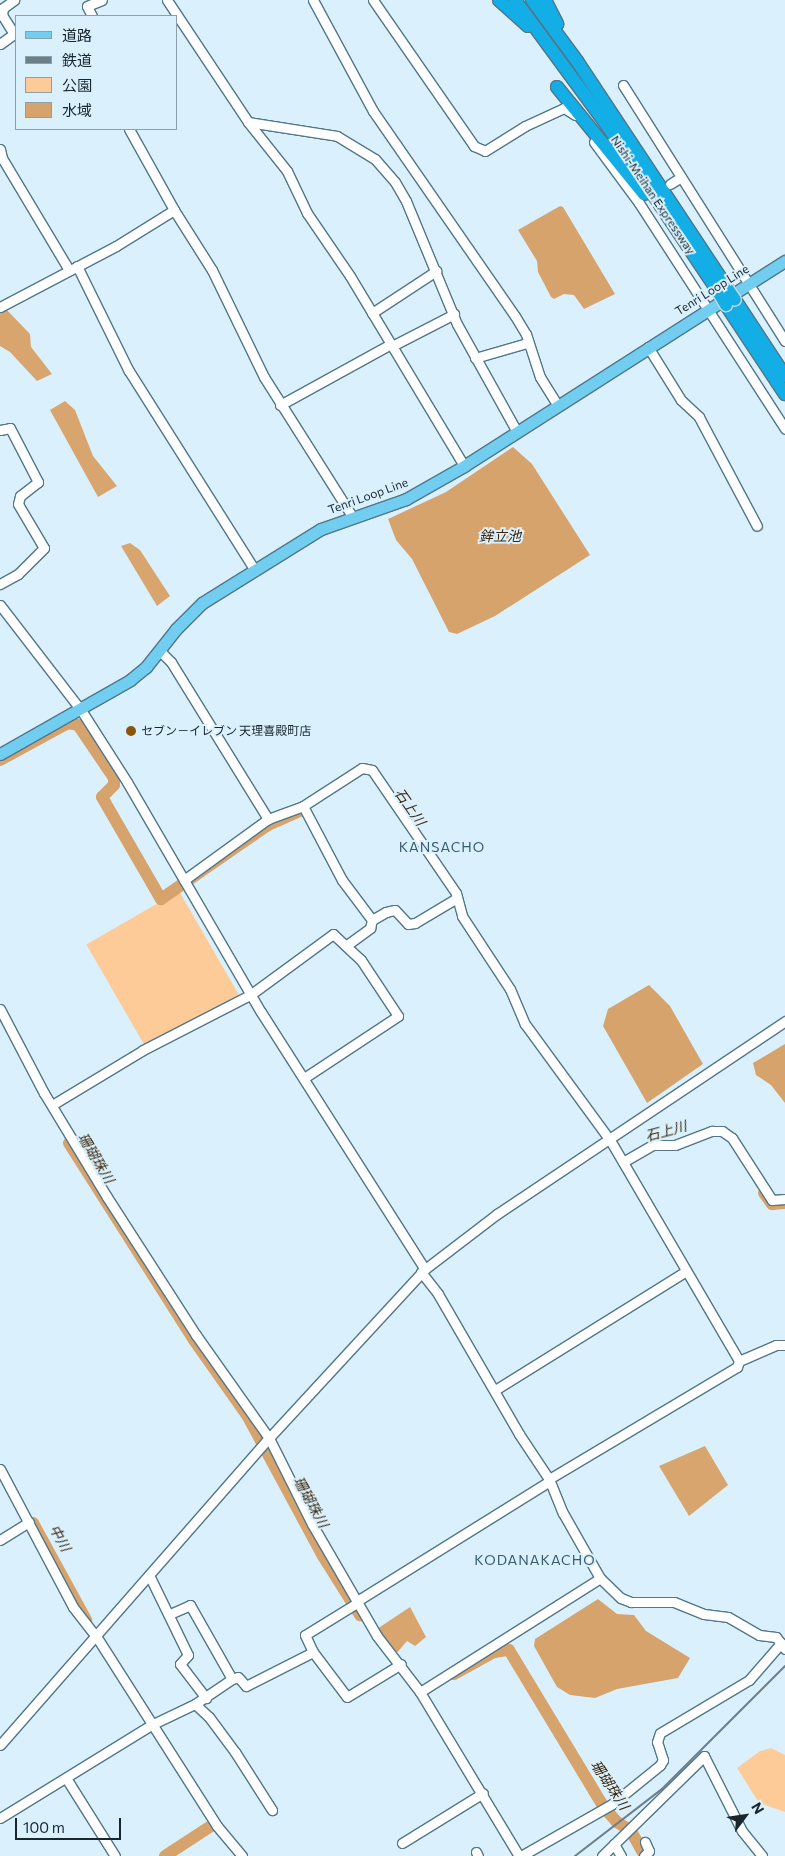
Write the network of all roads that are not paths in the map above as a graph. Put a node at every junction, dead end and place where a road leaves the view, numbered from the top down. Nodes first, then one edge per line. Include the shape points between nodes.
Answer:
1 (14, 0) edge
2 (167, 0) edge
3 (313, 0) edge
4 (373, 0) edge
5 (510, 0) edge
6 (515, 0) edge
7 (532, 0) edge
8 (542, 0) edge
9 (552, 0) edge
10 (97, 1) edge
11 (497, 1) edge
12 (92, 15) edge
13 (177, 15) edge
14 (178, 17) edge
15 (0, 44) edge
16 (552, 50) junction
17 (577, 61) junction
18 (623, 85) dead end
19 (557, 87) dead end
20 (248, 122) junction
21 (130, 130) edge
22 (0, 149) edge
23 (681, 177) junction
24 (670, 184) dead end
25 (174, 210) junction
26 (785, 261) edge
27 (700, 263) junction
28 (73, 268) junction
29 (436, 271) junction
30 (748, 284) junction
31 (723, 290) junction
32 (731, 302) junction
33 (0, 307) edge
34 (706, 310) junction
35 (372, 313) junction
36 (454, 314) junction
37 (785, 341) edge
38 (527, 343) junction
39 (391, 345) junction
40 (648, 347) junction
41 (475, 358) junction
42 (785, 376) edge
43 (785, 394) edge
44 (557, 404) junction
45 (280, 405) junction
46 (785, 429) edge
47 (0, 430) edge
48 (516, 430) junction
49 (464, 466) junction
50 (352, 516) junction
51 (757, 526) dead end
52 (255, 570) junction
53 (0, 584) edge
54 (0, 605) edge
55 (160, 651) junction
56 (81, 710) junction
57 (0, 754) edge
58 (304, 809) junction
59 (268, 819) junction
60 (184, 880) junction
61 (458, 903) junction
62 (372, 920) junction
63 (347, 945) junction
64 (250, 994) junction
65 (0, 1009) edge
66 (785, 1021) edge
67 (304, 1078) junction
68 (52, 1106) junction
69 (610, 1140) junction
70 (623, 1162) junction
71 (785, 1199) edge
72 (423, 1270) junction
73 (686, 1271) junction
74 (785, 1345) edge
75 (739, 1361) junction
76 (495, 1390) junction
77 (270, 1438) junction
78 (0, 1470) edge
79 (550, 1480) junction
80 (29, 1522) junction
81 (0, 1540) edge
82 (149, 1575) junction
83 (600, 1578) junction
84 (357, 1602) junction
85 (170, 1614) junction
86 (96, 1636) junction
87 (783, 1646) edge
88 (313, 1652) junction
89 (401, 1664) junction
90 (232, 1679) junction
91 (420, 1692) junction
92 (206, 1698) junction
93 (195, 1704) junction
94 (152, 1724) junction
95 (0, 1745) edge
96 (66, 1778) junction
97 (483, 1794) junction
98 (272, 1810) dead end
99 (0, 1818) edge
100 (645, 1842) dead end
101 (402, 1843) dead end
102 (614, 1844) junction
103 (645, 1855) edge
104 (115, 1856) edge
105 (242, 1856) edge
106 (520, 1856) edge
107 (602, 1856) edge
108 (622, 1856) edge
109 (762, 1856) edge

1 - 15 street via 2,8 2,15 14,34
2 - 13 street
3 - 38 street via 373,111 515,316
4 - 34 street via 474,146 485,151 525,126 564,108 577,118 641,202
5 - 16 highway
6 - 16 highway, Nishi-Meihan Expressway
7 - 17 highway, Nishi-Meihan Expressway
8 - 17 highway
9 - 17 highway
10 - 12 street via 87,6
11 - 16 highway
11 - 16 highway
14 - 20 street
16 - 27 highway, Nishi-Meihan Expressway
17 - 31 highway, Nishi-Meihan Expressway
18 - 23 street
19 - 27 highway via 659,213 690,258
20 - 29 street via 337,136 375,159 406,201
20 - 35 street via 287,171 307,213
21 - 25 street
22 - 28 street via 2,158
23 - 24 street
23 - 30 street
25 - 28 street
25 - 45 street via 212,270
26 - 30 main road, Tenri Loop Line
27 - 31 highway, Nishi-Meihan Expressway
28 - 33 street
28 - 52 street via 129,371
29 - 35 street
29 - 36 street
30 - 34 main road, Tenri Loop Line
30 - 37 street
31 - 32 highway, Nishi-Meihan Expressway, bridge
32 - 42 highway, Nishi-Meihan Expressway
32 - 43 highway, Nishi-Meihan Expressway
34 - 40 main road, Tenri Loop Line
34 - 46 street
35 - 39 street
36 - 39 street
36 - 41 street
38 - 41 street
38 - 44 street via 540,377
39 - 45 street
39 - 49 street
40 - 44 main road, Tenri Loop Line
40 - 51 street via 681,400 699,417
41 - 48 street
44 - 48 main road, Tenri Loop Line
45 - 50 street
47 - 53 street via 10,428 38,482 20,496 18,504 44,548 18,574
48 - 49 main road, Tenri Loop Line
49 - 50 main road, Tenri Loop Line via 406,499
50 - 52 main road, Tenri Loop Line via 321,529
52 - 55 main road, Tenri Loop Line via 192,612
54 - 56 street
55 - 56 main road, Tenri Loop Line via 130,680
55 - 59 street via 171,662
56 - 57 main road, Tenri Loop Line
56 - 60 street
58 - 59 street
58 - 61 street via 362,768 372,770
58 - 62 street via 342,880
59 - 60 street
60 - 64 street
61 - 62 street via 414,923 408,924 395,910
61 - 69 street via 510,989 528,1030
62 - 63 street via 370,928
63 - 64 street via 333,934
63 - 67 street via 372,975 398,1016
64 - 67 street
64 - 68 street via 143,1050
65 - 68 street
66 - 69 street
67 - 72 street
68 - 77 street via 196,1336
69 - 70 street
69 - 72 street via 497,1214
70 - 71 street via 653,1145 675,1144 718,1131 732,1138 772,1200
70 - 73 street
72 - 76 street
72 - 77 street
73 - 75 street
73 - 76 street
74 - 75 street via 776,1345
75 - 79 street via 737,1366
76 - 79 street
77 - 82 street
77 - 84 street via 312,1524
78 - 80 street
79 - 83 street
79 - 84 street
80 - 81 street
80 - 86 street via 72,1607
82 - 85 street
82 - 86 street
83 - 87 street via 621,1598 631,1602 674,1602 704,1614 728,1617 759,1635 771,1634
83 - 91 street
84 - 88 street via 305,1635
84 - 89 street via 377,1636
85 - 90 street via 190,1605
85 - 92 street via 188,1655 180,1664
86 - 94 street
86 - 95 street
87 - 106 street via 749,1680 660,1733 657,1742 663,1760 660,1765 612,1804
88 - 89 street via 347,1697
88 - 90 street via 246,1686 238,1677
89 - 91 street
90 - 92 street
91 - 97 street
92 - 93 street
93 - 94 street
93 - 98 street via 235,1752
94 - 96 street
94 - 105 street via 217,1826
96 - 99 street
96 - 104 street
97 - 101 street
97 - 106 street
100 - 103 street via 649,1851
102 - 107 street
102 - 108 street
102 - 109 street via 704,1756 742,1831

